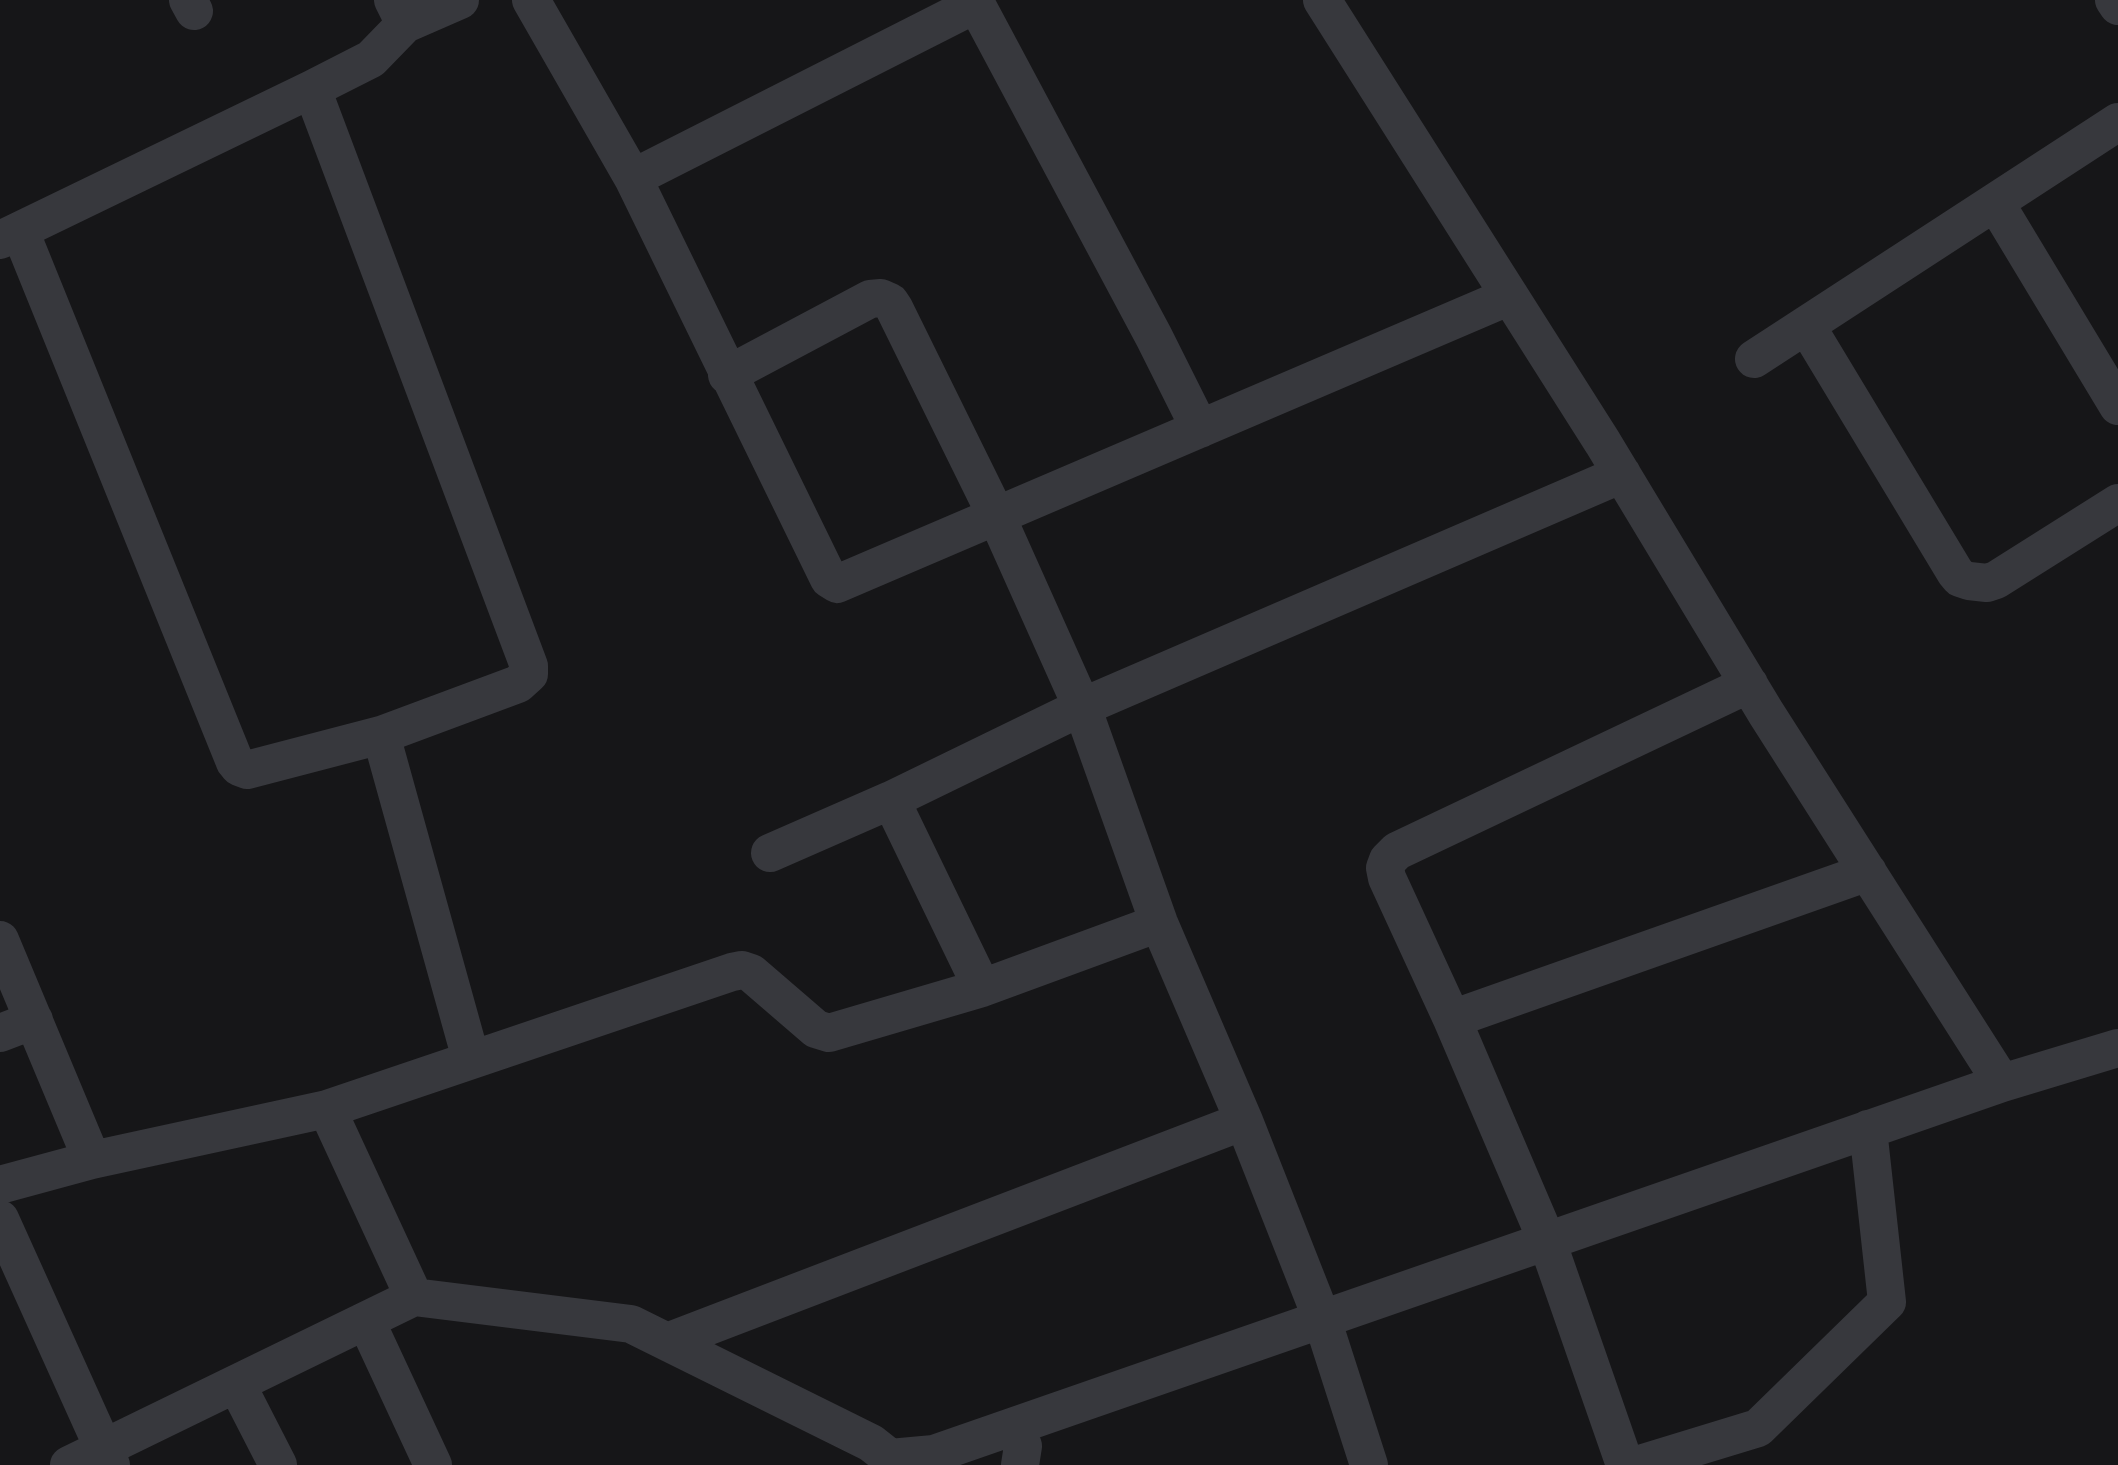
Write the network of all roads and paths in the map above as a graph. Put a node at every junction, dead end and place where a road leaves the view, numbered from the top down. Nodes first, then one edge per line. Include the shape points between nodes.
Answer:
1 (460, 0) edge
2 (531, 0) edge
3 (1322, 0) edge
4 (2114, 0) edge
5 (975, 2) edge
6 (2118, 6) edge
7 (399, 12) edge
8 (312, 89) junction
9 (2118, 122) edge
10 (633, 178) junction
11 (1994, 202) junction
12 (10, 235) edge
13 (1510, 296) junction
14 (1807, 325) junction
15 (1754, 359) dead end
16 (727, 375) junction
17 (2118, 406) edge
18 (1200, 429) junction
19 (1622, 474) junction
20 (2118, 503) edge
21 (996, 515) junction
22 (1749, 684) junction
23 (1082, 707) junction
24 (381, 735) junction
25 (891, 800) junction
26 (770, 853) dead end
27 (1868, 872) junction
28 (1160, 923) junction
29 (0, 940) edge
30 (982, 988) junction
31 (1452, 1019) junction
32 (17, 1027) edge
33 (2118, 1048) edge
34 (471, 1059) junction
35 (2002, 1083) junction
36 (327, 1109) junction
37 (1244, 1121) junction
38 (1868, 1129) junction
39 (92, 1160) junction
40 (0, 1185) edge
41 (0, 1219) edge
42 (1547, 1241) junction
43 (414, 1297) junction
44 (1322, 1319) junction
45 (366, 1321) junction
46 (667, 1342) junction
47 (237, 1385) junction
48 (1016, 1426) junction
49 (107, 1456) edge
50 (888, 1461) edge
51 (69, 1465) edge
52 (278, 1465) edge
53 (433, 1465) edge
54 (1020, 1465) edge
55 (1369, 1465) edge
56 (1625, 1465) edge
57 (1637, 1465) edge

1 - 7 street
2 - 10 street
3 - 13 street
4 - 6 street
5 - 10 street
5 - 18 street
7 - 8 street via 370,59
8 - 12 street
8 - 24 street via 529,674 518,684
9 - 11 street
10 - 16 street
11 - 14 street
11 - 17 street
12 - 24 street via 235,762 247,769
13 - 18 street
13 - 19 street
14 - 15 street
14 - 20 street via 1960,578 1996,580
16 - 21 street via 833,582 840,584
16 - 21 street via 870,299 890,302
18 - 21 street
19 - 22 street
19 - 23 street
21 - 23 street
22 - 27 street
22 - 31 street via 1397,851 1388,860 1387,878
23 - 25 street
23 - 28 street
24 - 34 street
25 - 26 street
25 - 30 street
27 - 31 street
27 - 35 street
28 - 30 street
28 - 37 street
29 - 32 street
30 - 34 street via 829,1033 816,1029 742,970
31 - 42 street
32 - 39 street
33 - 35 street
34 - 36 street
35 - 38 street
36 - 39 street
36 - 43 street
37 - 44 street
37 - 46 street
38 - 42 street
38 - 57 street via 1887,1302 1758,1428
39 - 40 street
41 - 49 street
42 - 44 street
42 - 56 street
43 - 45 street
43 - 46 street via 631,1324
44 - 48 street
44 - 55 street
45 - 47 street
45 - 53 street
46 - 50 street via 871,1443
47 - 49 street
47 - 52 street
48 - 50 street via 934,1454
48 - 54 street via 1023,1446
49 - 51 street

